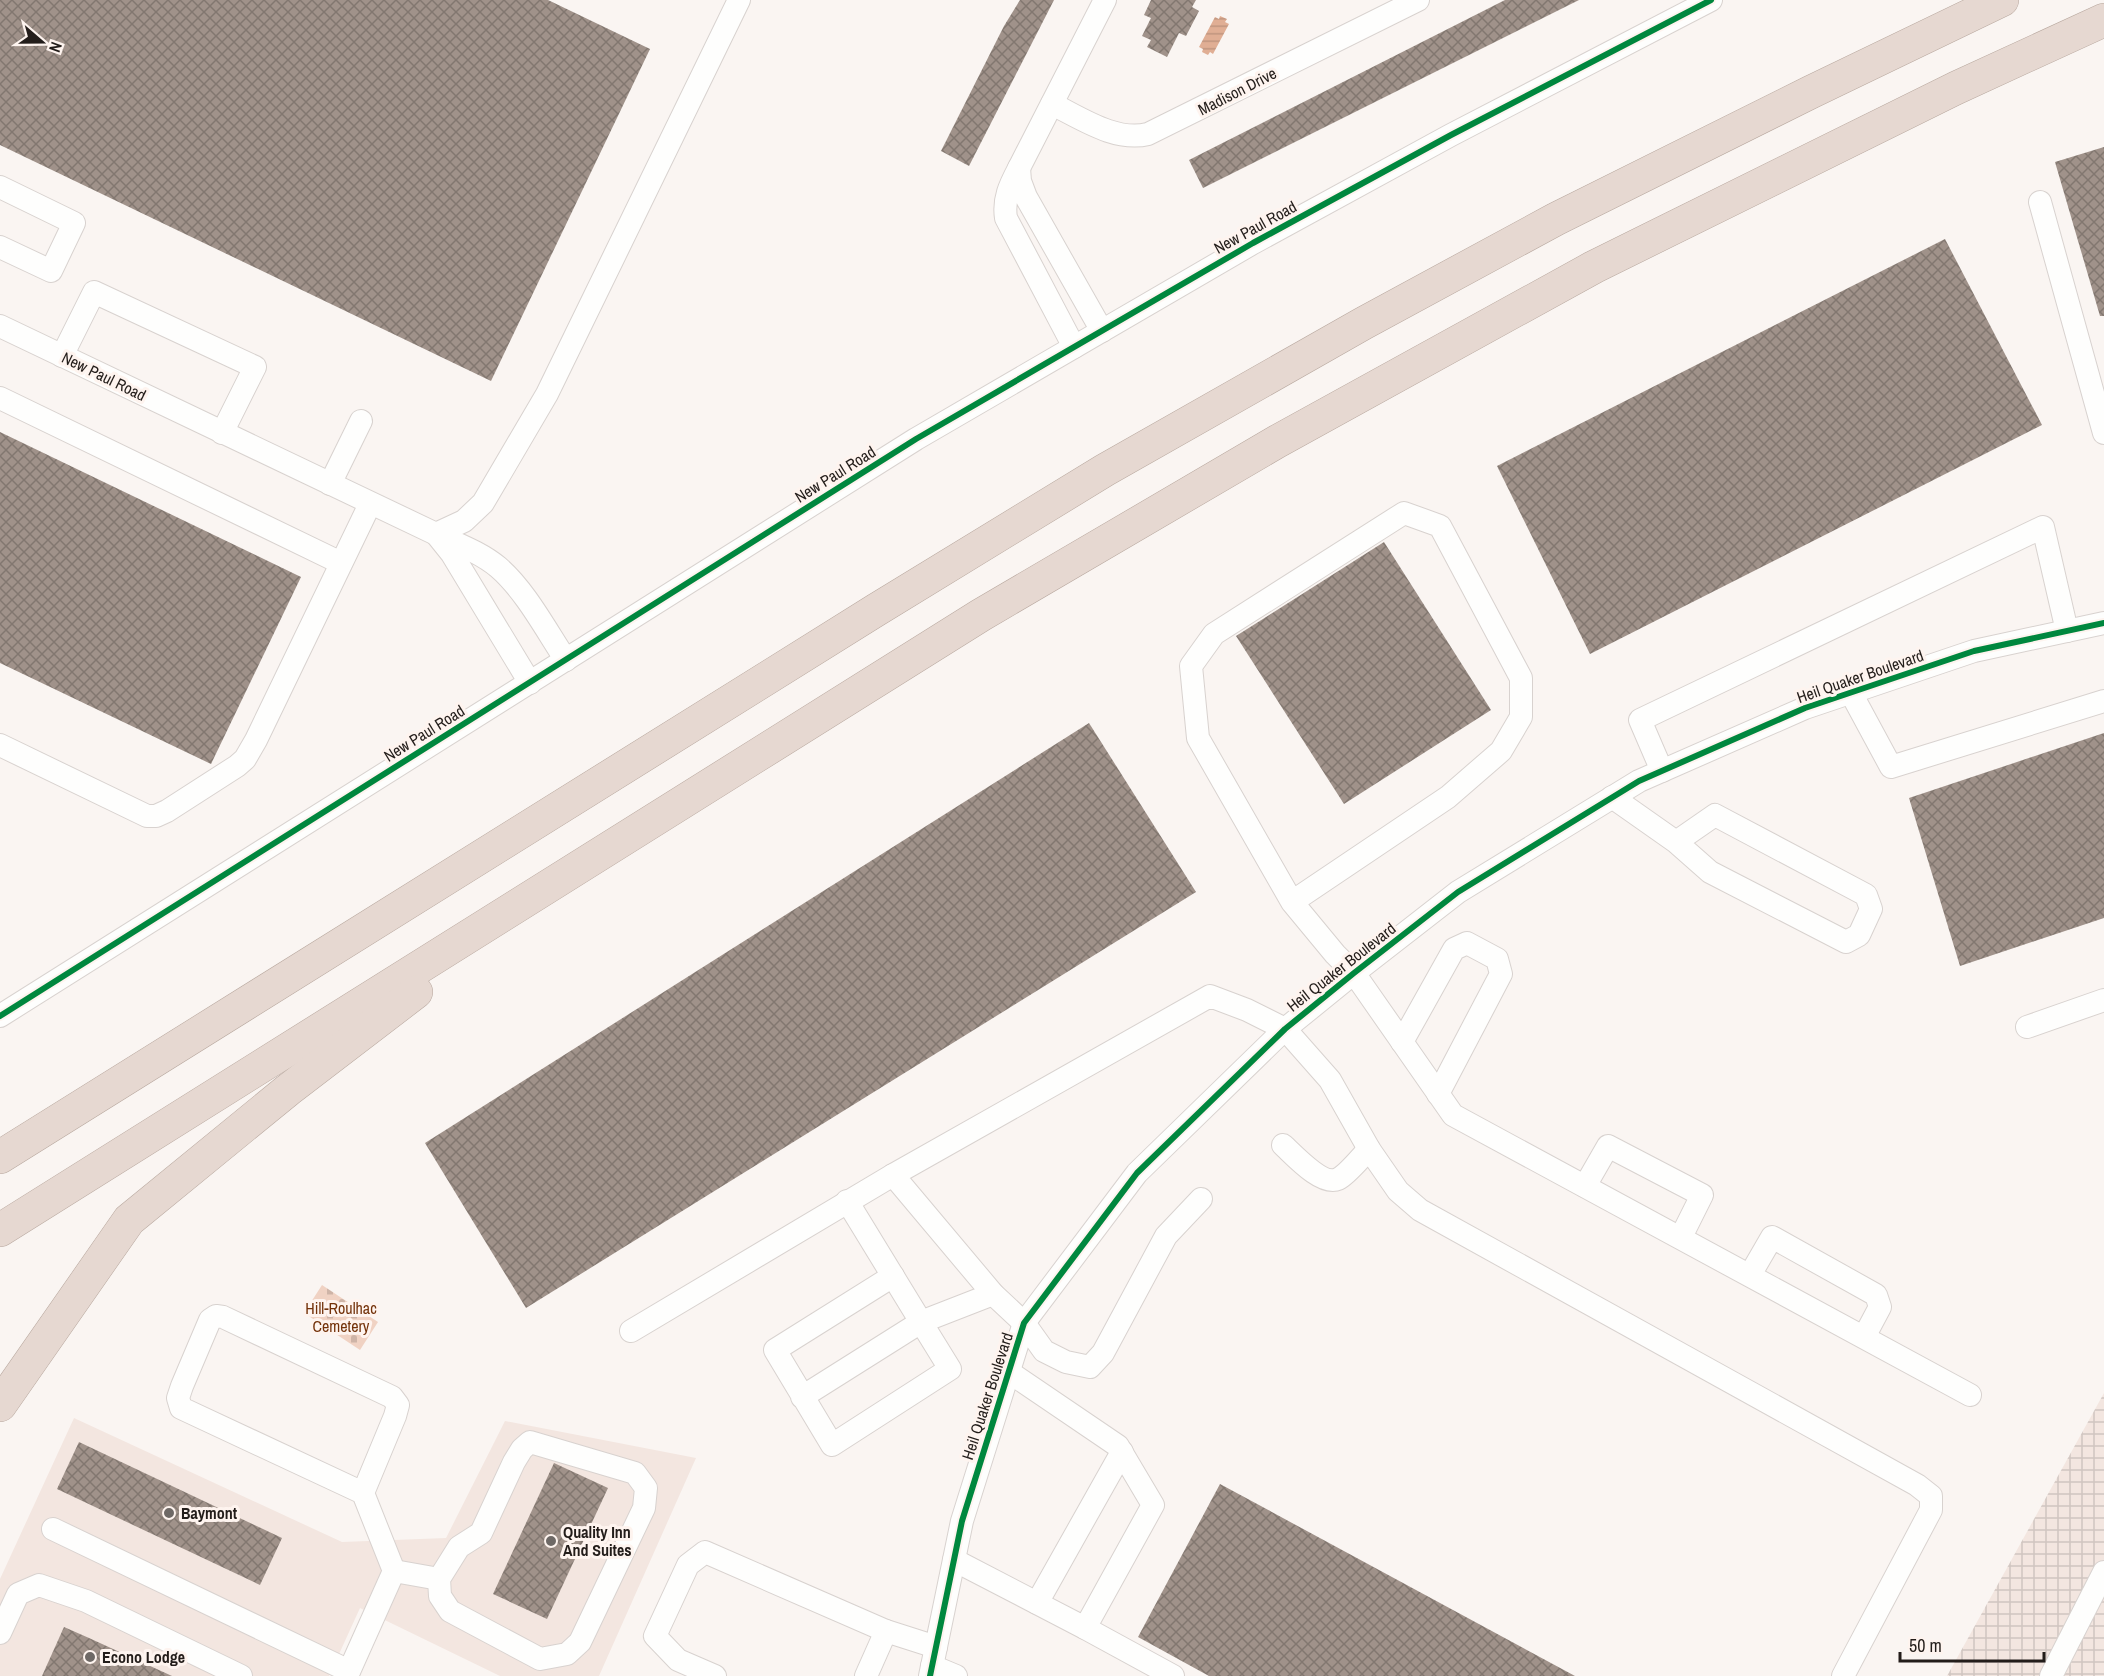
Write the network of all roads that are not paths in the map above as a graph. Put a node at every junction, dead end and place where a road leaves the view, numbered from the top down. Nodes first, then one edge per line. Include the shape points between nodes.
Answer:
1 (739, 0) edge
2 (1105, 0) edge
3 (1418, 0) edge
4 (1711, 0) edge
5 (2002, 0) edge
6 (2104, 20) edge
7 (1052, 104) junction
8 (1019, 168) junction
9 (0, 187) edge
10 (2040, 202) dead end
11 (0, 247) edge
12 (1060, 259) junction
13 (1034, 273) junction
14 (0, 326) edge
15 (1102, 331) junction
16 (1074, 347) junction
17 (62, 356) junction
18 (0, 398) edge
19 (361, 421) dead end
20 (222, 433) junction
21 (2104, 433) edge
22 (330, 484) junction
23 (370, 504) junction
24 (436, 534) junction
25 (341, 563) junction
26 (2104, 623) edge
27 (2067, 631) junction
28 (566, 660) junction
29 (530, 683) junction
30 (1851, 693) junction
31 (2104, 701) edge
32 (0, 746) edge
33 (1662, 771) junction
34 (1612, 797) junction
35 (1676, 842) junction
36 (573, 871) junction
37 (1292, 902) junction
38 (1354, 973) junction
39 (2104, 1000) edge
40 (0, 1016) edge
41 (2027, 1027) dead end
42 (1285, 1029) junction
43 (1402, 1042) junction
44 (1438, 1094) junction
45 (1283, 1145) dead end
46 (1369, 1149) junction
47 (0, 1157) edge
48 (893, 1175) junction
49 (1585, 1186) junction
50 (1201, 1199) dead end
51 (847, 1201) junction
52 (0, 1230) edge
53 (1681, 1237) junction
54 (1750, 1275) junction
55 (893, 1276) junction
56 (993, 1294) junction
57 (921, 1322) junction
58 (1024, 1323) junction
59 (631, 1331) dead end
60 (1864, 1337) junction
61 (1009, 1372) junction
62 (1970, 1395) dead end
63 (802, 1397) junction
64 (0, 1405) edge
65 (1122, 1452) junction
66 (363, 1493) junction
67 (52, 1530) dead end
68 (954, 1560) junction
69 (394, 1571) junction
70 (2104, 1572) edge
71 (439, 1579) junction
72 (1037, 1603) junction
73 (1085, 1628) junction
74 (886, 1631) junction
75 (0, 1633) edge
76 (933, 1663) edge
77 (348, 1673) edge
78 (241, 1676) edge
79 (714, 1676) edge
80 (866, 1676) edge
81 (956, 1676) edge
82 (1173, 1676) edge
83 (1844, 1676) edge
84 (2051, 1676) edge

1 - 24 street via 519,444 483,503 464,521
2 - 7 street
3 - 7 street, Madison Drive via 1148,134 1112,133
4 - 15 street, New Paul Road via 1374,176
5 - 47 highway via 1556,219 1364,322 1105,470
6 - 36 highway via 1946,93 1594,267 1288,435 981,615
7 - 8 street
8 - 12 street via 1026,197
8 - 13 street via 1006,198 1006,218
9 - 11 street via 74,223 51,271
10 - 21 street
12 - 13 street
12 - 15 street
13 - 16 street
14 - 17 street, New Paul Road
15 - 16 street, New Paul Road
16 - 28 street, New Paul Road via 916,440
17 - 20 street, New Paul Road
17 - 20 street via 94,292 255,367
18 - 25 street
19 - 22 street
20 - 22 street, New Paul Road
22 - 23 street, New Paul Road
23 - 24 street, New Paul Road
23 - 25 street
24 - 28 street, New Paul Road via 483,557 504,573
24 - 29 street, New Paul Road
25 - 32 street via 250,751 237,766 167,811 156,816 138,813
26 - 27 street, Heil Quaker Boulevard
27 - 30 street, Heil Quaker Boulevard via 1974,651
27 - 33 street via 2043,527 1640,720
28 - 29 street, New Paul Road
29 - 40 street, New Paul Road
30 - 31 street via 1891,767
30 - 33 street, Heil Quaker Boulevard via 1806,708
33 - 34 street, Heil Quaker Boulevard
34 - 35 street
34 - 38 street, Heil Quaker Boulevard via 1458,892
35 - 35 street via 1710,872 1846,942 1859,935 1871,909 1866,895 1715,815
36 - 52 highway
36 - 64 highway via 288,1090 129,1220
37 - 37 street via 1198,738 1191,666 1214,634 1404,513 1440,526 1521,678 1521,717 1501,751 1448,797
37 - 38 street
38 - 42 street, Heil Quaker Boulevard
38 - 43 street
39 - 41 street
42 - 46 street via 1330,1080
42 - 48 street via 1210,996
42 - 58 street, Heil Quaker Boulevard via 1137,1173
43 - 44 street
43 - 44 street via 1454,949 1467,943 1497,959 1501,974
44 - 49 street via 1453,1115
45 - 46 street via 1326,1180 1339,1179
46 - 83 street via 1398,1191 1420,1210 1931,1496 1931,1510
48 - 51 street
48 - 56 street
49 - 53 street
49 - 53 street via 1608,1146 1702,1195
50 - 58 street via 1166,1236 1103,1353 1090,1367 1066,1362 1044,1351
51 - 55 street
51 - 59 street
53 - 54 street
54 - 60 street
54 - 60 street via 1772,1237 1876,1295 1880,1307
55 - 57 street
55 - 63 street via 775,1350
56 - 57 street
56 - 58 street
57 - 63 street
57 - 63 street via 950,1370 832,1445
58 - 61 street, Heil Quaker Boulevard
60 - 62 street
61 - 65 street
61 - 68 street, Heil Quaker Boulevard via 962,1521
65 - 72 street
65 - 73 street via 1154,1505
66 - 66 street via 182,1408 178,1398 210,1320 223,1317 392,1396 398,1405 395,1416
66 - 69 street
67 - 77 street
68 - 72 street
68 - 76 street, Heil Quaker Boulevard
69 - 71 street
69 - 77 street
70 - 84 street
71 - 71 street via 459,1546 481,1533 514,1462 530,1443 635,1473 646,1488 644,1508 580,1642 567,1654 540,1659 450,1611 440,1596
72 - 73 street
73 - 82 street
74 - 76 street
74 - 79 street via 705,1552 688,1565 655,1636 678,1660
74 - 80 street
75 - 78 street via 18,1594 39,1585 86,1601
76 - 81 street

